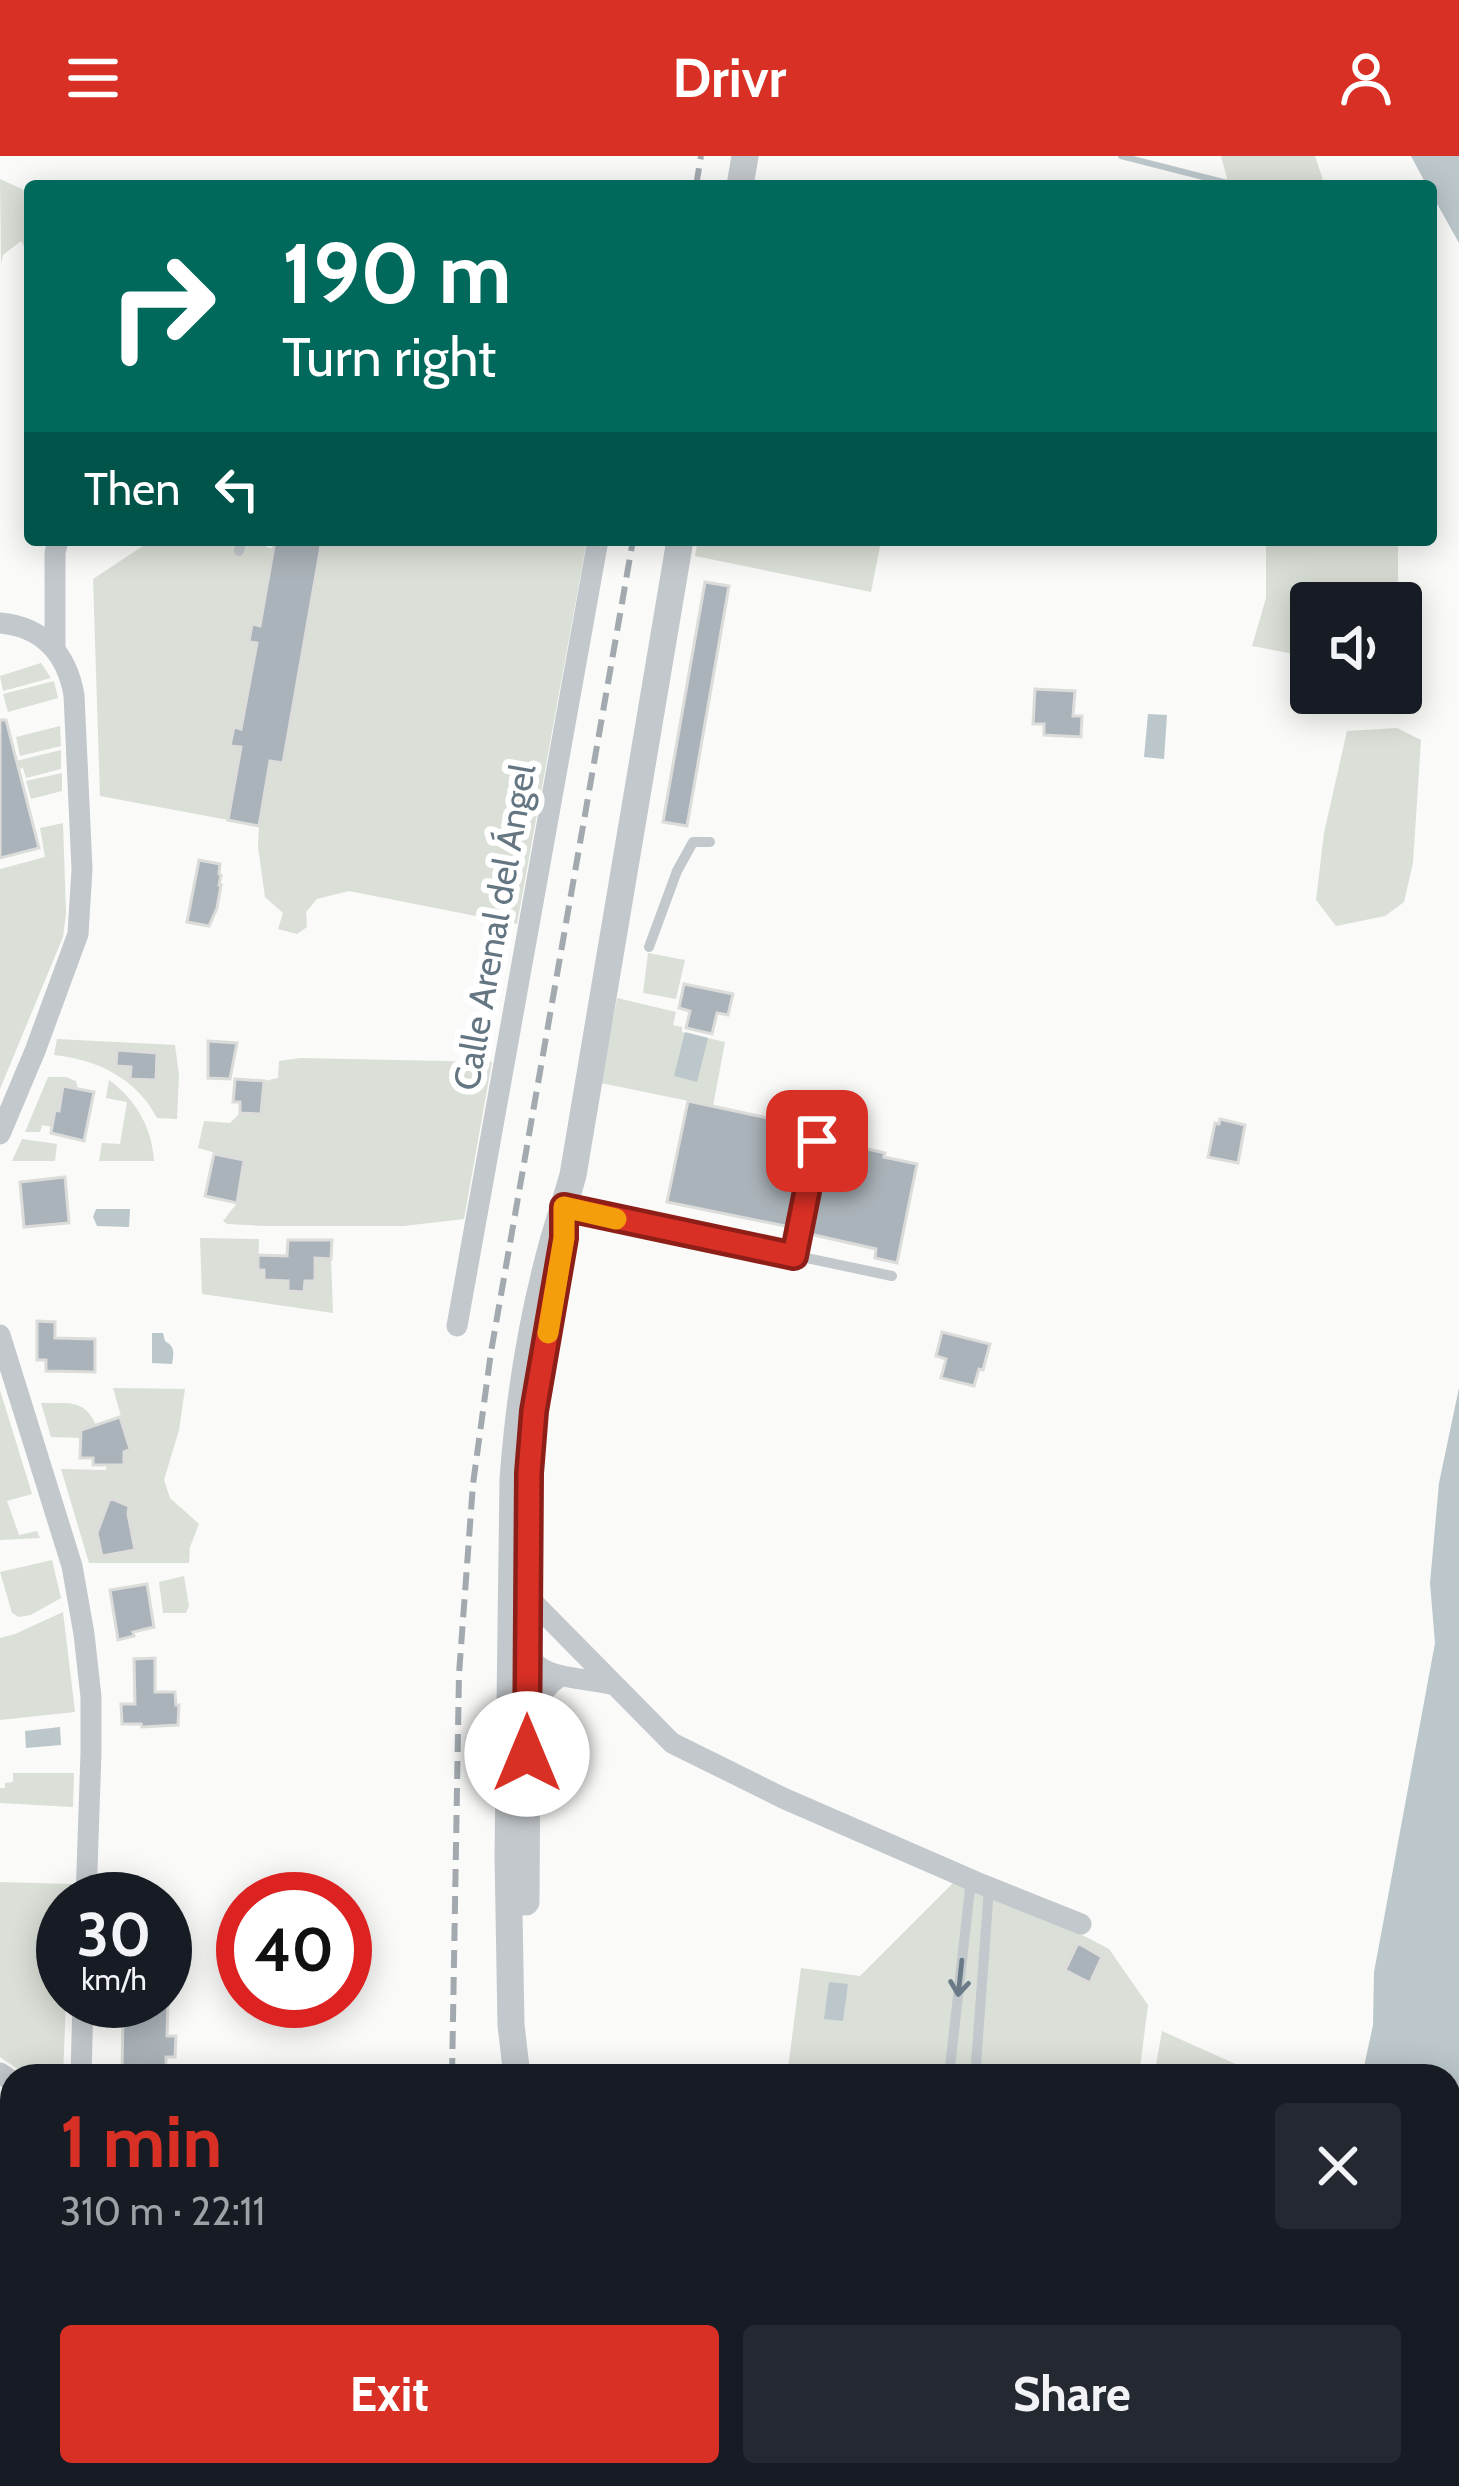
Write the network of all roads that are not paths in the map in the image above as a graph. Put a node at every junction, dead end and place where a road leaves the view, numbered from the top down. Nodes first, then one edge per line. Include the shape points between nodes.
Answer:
1 (57, 546) edge
2 (597, 546) edge
3 (679, 546) edge
4 (0, 623) edge
5 (55, 650) junction
6 (710, 842) dead end
7 (649, 947) dead end
8 (0, 1135) edge
9 (817, 1141) dead end
10 (564, 1207) junction
11 (794, 1256) junction
12 (892, 1276) dead end
13 (457, 1326) dead end
14 (0, 1335) edge
15 (513, 1479) junction
16 (528, 1598) junction
17 (571, 1643) junction
18 (527, 1659) junction
19 (559, 1677) junction
20 (610, 1684) junction
21 (517, 1851) junction
22 (87, 1872) edge
23 (980, 1884) junction
24 (1081, 1924) dead end
25 (82, 2028) edge
26 (81, 2064) edge
27 (516, 2064) edge
28 (951, 2064) edge
29 (976, 2064) edge

1 - 5 street
2 - 13 street, Calle Arenal del Ángel
3 - 10 street
4 - 5 street via 32,631
5 - 8 street via 70,670 74,695 81,915
6 - 7 lane via 693,842 676,871
9 - 11 lane
10 - 11 lane
10 - 15 street via 528,1361
10 - 16 street via 534,1411
11 - 12 lane
14 - 22 street via 72,1566 84,1634 91,1697
15 - 18 street via 518,1625
15 - 21 street
16 - 17 street
16 - 18 street
17 - 18 street
17 - 20 street
18 - 19 street
18 - 21 street
19 - 20 street
19 - 21 street via 535,1710
20 - 23 street via 672,1744
21 - 27 street via 510,2008
23 - 24 street
23 -> 28 lane
23 - 29 lane
25 - 26 street

